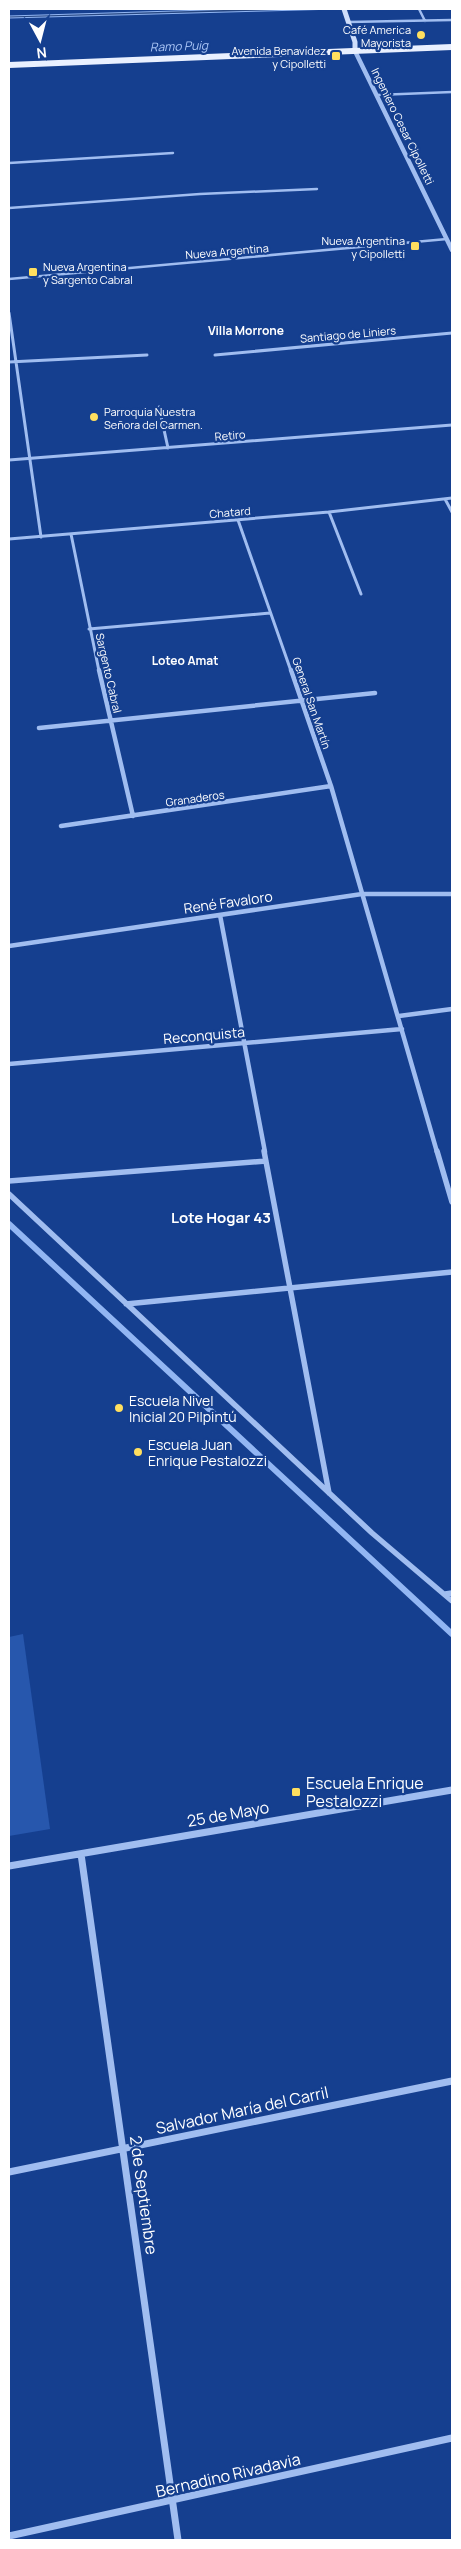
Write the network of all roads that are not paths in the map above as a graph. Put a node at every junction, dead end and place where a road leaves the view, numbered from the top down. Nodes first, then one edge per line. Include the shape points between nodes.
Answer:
1 (344, 9) edge
2 (419, 9) edge
3 (452, 20) edge
4 (425, 21) junction
5 (348, 22) junction
6 (452, 47) edge
7 (355, 51) junction
8 (9, 65) edge
9 (452, 92) edge
10 (377, 95) junction
11 (173, 152) dead end
12 (9, 163) edge
13 (317, 190) dead end
14 (9, 208) edge
15 (447, 240) junction
16 (452, 250) edge
17 (9, 279) edge
18 (9, 313) edge
19 (452, 333) edge
20 (147, 354) dead end
21 (215, 355) dead end
22 (9, 362) edge
23 (16, 362) junction
24 (159, 407) dead end
25 (452, 426) edge
26 (168, 448) junction
27 (30, 458) junction
28 (9, 460) edge
29 (452, 498) edge
30 (445, 499) junction
31 (329, 512) junction
32 (452, 512) edge
33 (238, 520) junction
34 (71, 534) junction
35 (41, 537) junction
36 (9, 539) edge
37 (361, 594) dead end
38 (270, 613) junction
39 (89, 629) junction
40 (375, 693) dead end
41 (303, 701) junction
42 (111, 720) junction
43 (39, 728) dead end
44 (331, 786) junction
45 (133, 816) junction
46 (61, 826) dead end
47 (362, 894) junction
48 (452, 894) edge
49 (220, 915) junction
50 (9, 946) edge
51 (452, 1009) edge
52 (399, 1016) junction
53 (402, 1029) junction
54 (244, 1043) junction
55 (9, 1064) edge
56 (266, 1161) junction
57 (9, 1181) edge
58 (9, 1194) edge
59 (452, 1202) edge
60 (452, 1272) edge
61 (290, 1288) junction
62 (126, 1304) junction
63 (329, 1494) junction
64 (452, 1593) edge
65 (445, 1594) junction
66 (452, 1601) edge
67 (452, 1790) edge
68 (81, 1854) junction
69 (9, 1866) edge
70 (452, 2081) edge
71 (124, 2148) junction
72 (9, 2172) edge
73 (452, 2438) edge
74 (174, 2501) junction
75 (9, 2536) edge
76 (178, 2540) edge

1 - 5 main road, Ingeniero Cesar Cipolletti
2 - 4 street
3 - 4 street
4 - 5 street
5 - 7 main road, Ingeniero Cesar Cipolletti
6 - 7 main road
7 - 8 main road
7 - 10 street, Ingeniero Cesar Cipolletti
9 - 10 street
10 - 15 street, Ingeniero Cesar Cipolletti
11 - 12 street
13 - 14 street via 200,194
15 - 16 street, Ingeniero Cesar Cipolletti
15 - 17 street, Nueva Argentina
18 - 23 street
19 - 21 street, Santiago de Liniers
20 - 23 street
22 - 23 street
23 - 27 street
24 - 26 street
25 - 26 street, Retiro
26 - 27 street, Retiro
27 - 28 street, Retiro
27 - 35 street
29 - 30 street, Chatard
30 - 31 street, Chatard
30 - 32 street
31 - 33 street, Chatard
31 - 37 street
33 - 34 street, Chatard
33 - 38 street, General San Martín
34 - 35 street, Chatard
34 - 39 street, Sargento Cabral
35 - 36 street, Chatard
38 - 39 street
38 - 41 street, General San Martín
39 - 42 street, Sargento Cabral
40 - 41 street
41 - 42 street
41 - 44 street, General San Martín
42 - 43 street
42 - 45 street, Sargento Cabral
44 - 45 street, Granaderos
44 - 47 street, General San Martín
45 - 46 street, Granaderos
47 - 48 street, René Favaloro
47 - 49 street, René Favaloro
47 - 52 street, General San Martín
49 - 50 street, René Favaloro
49 - 54 street
51 - 52 street
52 - 53 street, General San Martín
53 - 54 street, Reconquista
53 - 59 street, General San Martín
54 - 55 street, Reconquista
54 - 56 street
56 - 57 street
56 - 61 street
58 - 62 street
60 - 61 street
61 - 62 street
61 - 63 street
62 - 63 street
63 - 65 street
64 - 65 street
65 - 66 street
67 - 68 street, 25 de Mayo
68 - 69 street, 25 de Mayo
68 - 71 street, 2 de Septiembre
70 - 71 street, Salvador María del Carril
71 - 72 street, Salvador María del Carril
71 - 74 street, 2 de Septiembre
73 - 74 street, Bernadino Rivadavia
74 - 75 street, Bernadino Rivadavia
74 - 76 street, 2 de Septiembre

